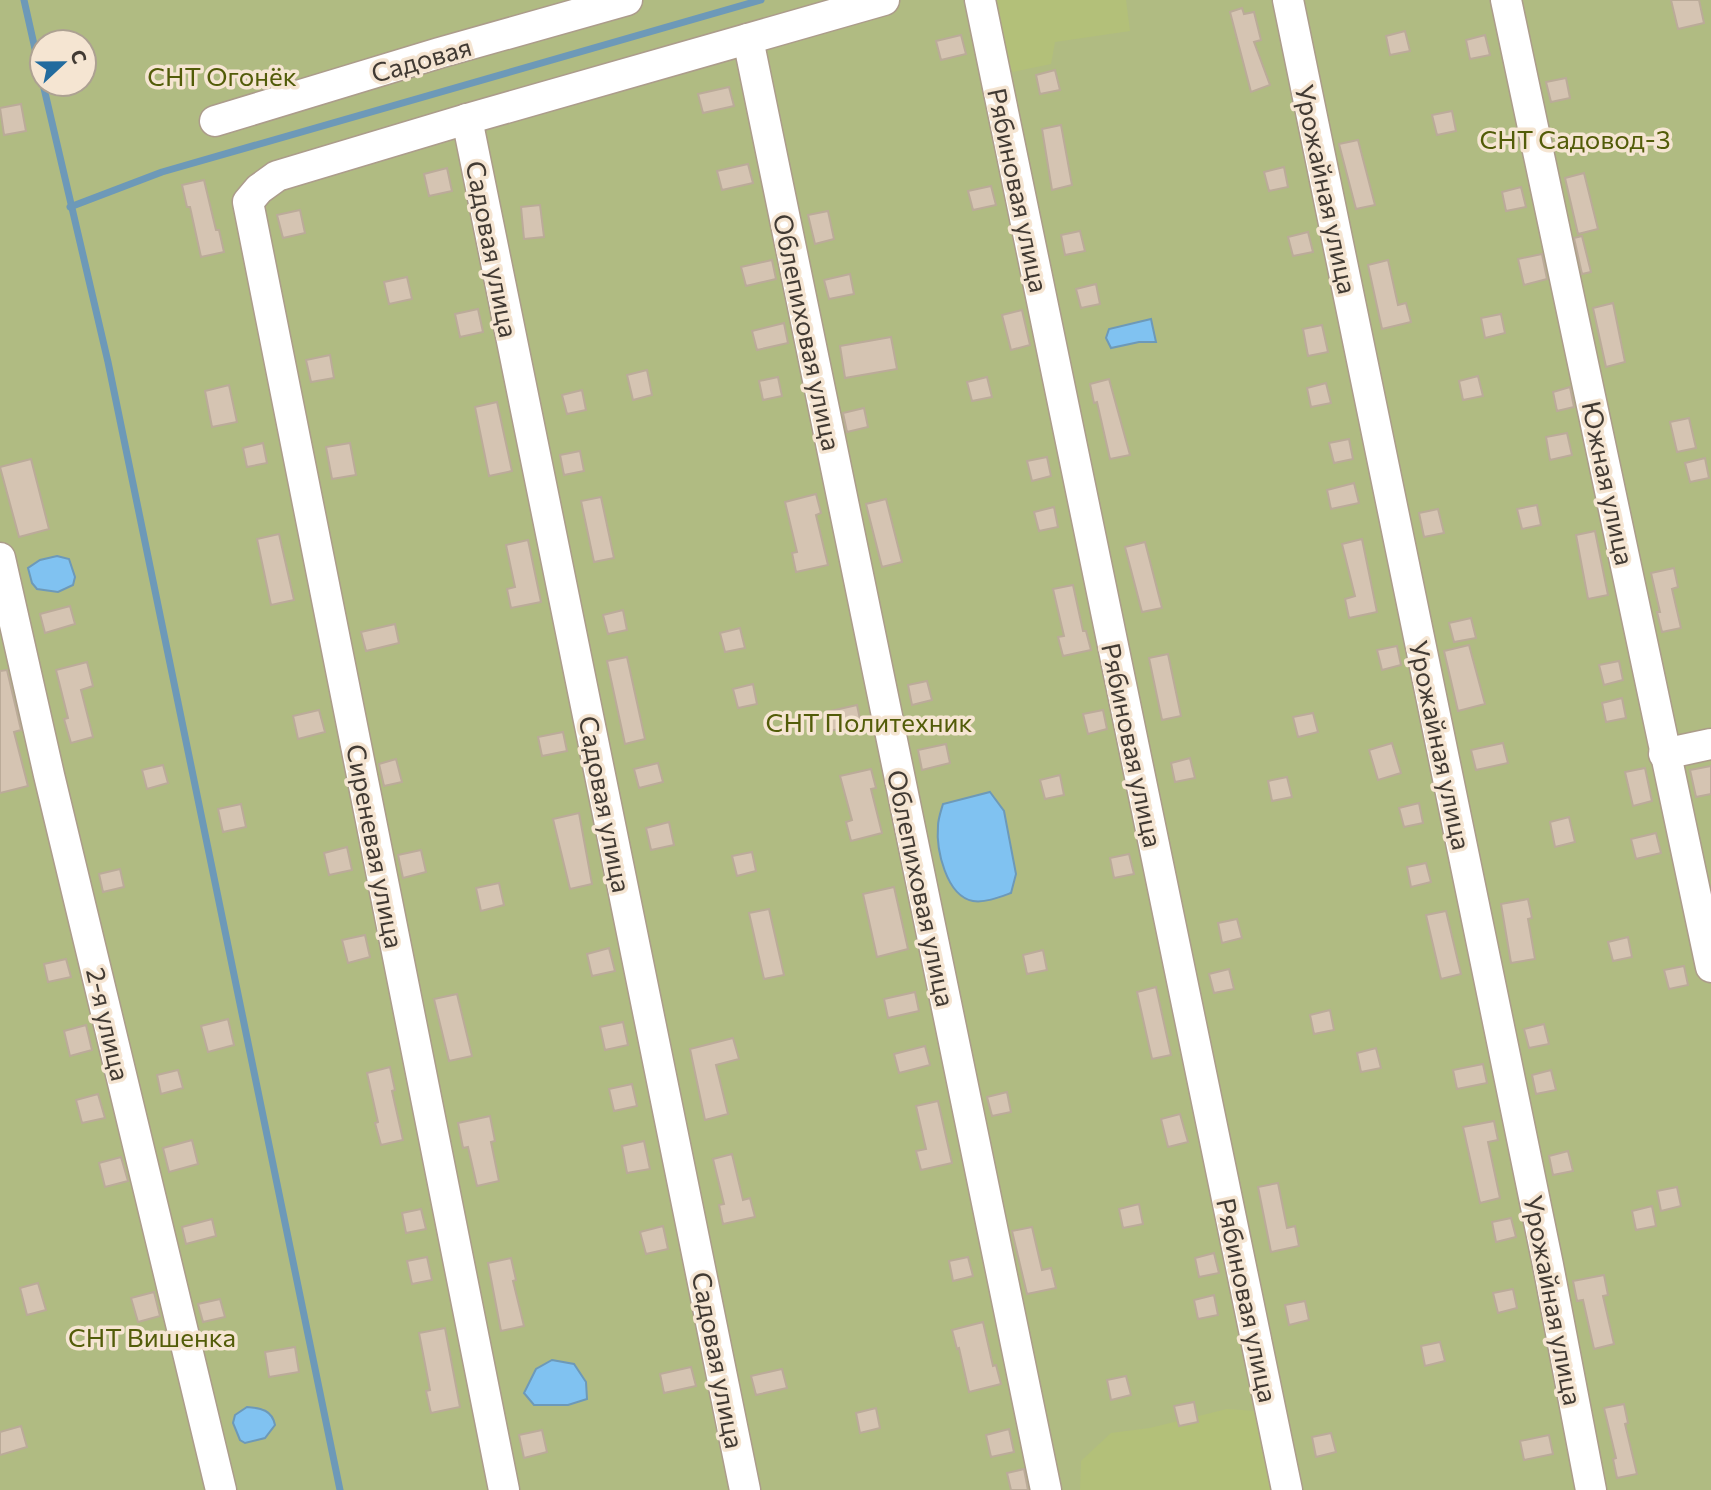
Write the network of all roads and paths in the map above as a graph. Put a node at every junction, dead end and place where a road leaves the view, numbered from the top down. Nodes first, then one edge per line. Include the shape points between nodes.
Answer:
1 (628, 0) edge
2 (884, 0) edge
3 (979, 0) edge
4 (1287, 0) edge
5 (1506, 0) edge
6 (748, 39) junction
7 (467, 119) junction
8 (215, 121) dead end
9 (0, 558) edge
10 (1711, 744) edge
11 (1664, 754) junction
12 (1711, 967) edge
13 (221, 1490) edge
14 (504, 1490) edge
15 (745, 1490) edge
16 (1046, 1490) edge
17 (1287, 1490) edge
18 (1591, 1490) edge

1 - 8 street, Садовая
2 - 6 street
3 - 17 street, Рябиновая улица
4 - 18 street, Урожайная улица
5 - 11 street, Южная улица
6 - 7 street
6 - 16 street, Облепиховая улица
7 - 14 street, Сиреневая улица via 277,176 248,202
7 - 15 street, Садовая улица
9 - 13 street, 2-я улица
10 - 11 street
11 - 12 street, Южная улица

